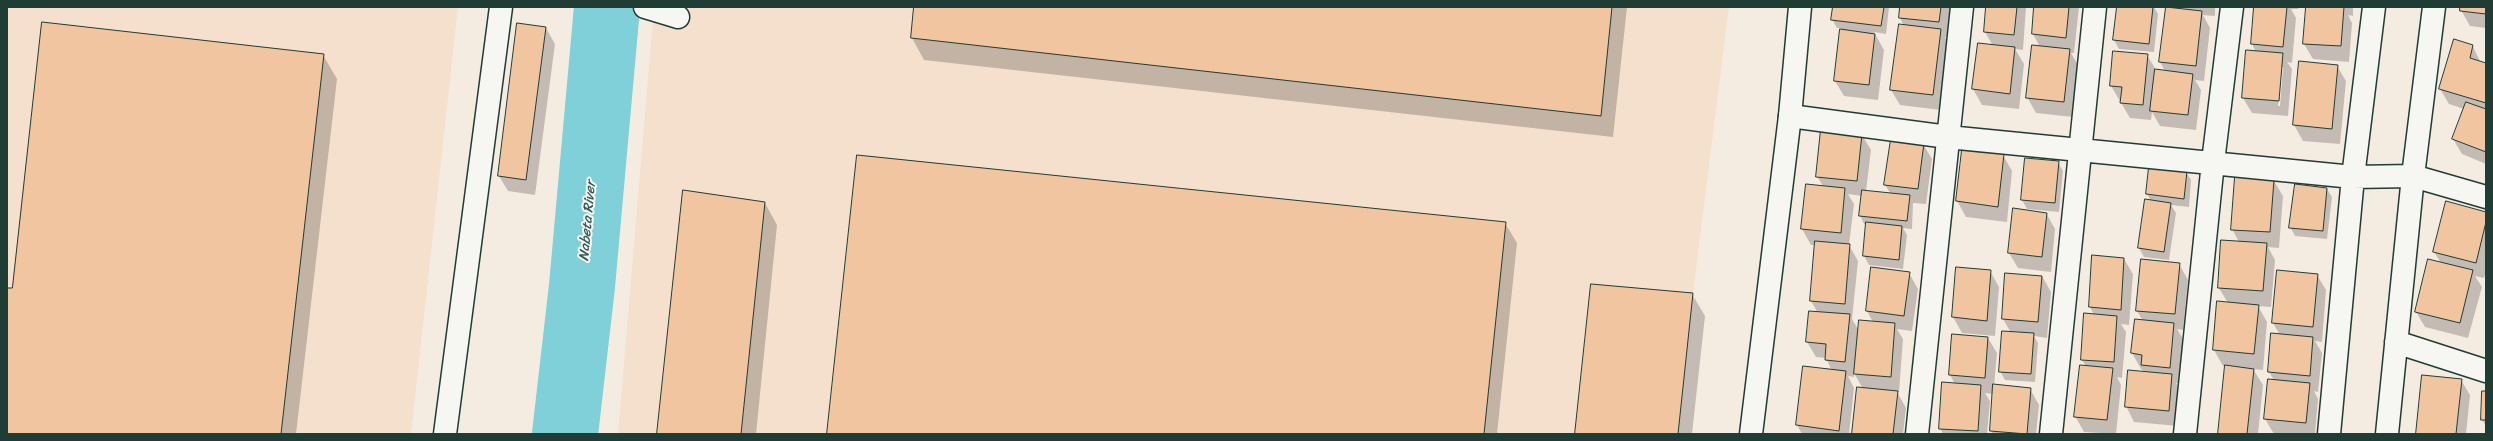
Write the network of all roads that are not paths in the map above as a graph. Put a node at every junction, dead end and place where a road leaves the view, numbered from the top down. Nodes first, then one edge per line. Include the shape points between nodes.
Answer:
1 (501, 7) edge
2 (645, 7) edge
3 (1800, 7) edge
4 (1962, 7) edge
5 (2095, 7) edge
6 (2232, 7) edge
7 (2374, 7) edge
8 (2434, 7) edge
9 (678, 17) dead end
10 (1790, 116) junction
11 (1948, 137) junction
12 (2079, 150) junction
13 (2213, 162) junction
14 (2413, 176) junction
15 (2353, 177) junction
16 (2486, 197) edge
17 (2396, 342) junction
18 (2486, 371) edge
19 (445, 434) edge
20 (1751, 434) edge
21 (1917, 434) edge
22 (2051, 434) edge
23 (2185, 434) edge
24 (2329, 434) edge
25 (2387, 434) edge

1 - 19 street
2 - 9 street
3 - 10 street
4 - 11 street
5 - 12 street
6 - 13 street
7 - 15 street
8 - 14 street
10 - 11 street
10 - 20 street
11 - 12 street
11 - 21 street
12 - 13 street
12 - 22 street
13 - 15 street
13 - 23 street
14 - 15 street
14 - 16 street
14 - 17 street
15 - 24 street
17 - 18 street
17 - 25 street

